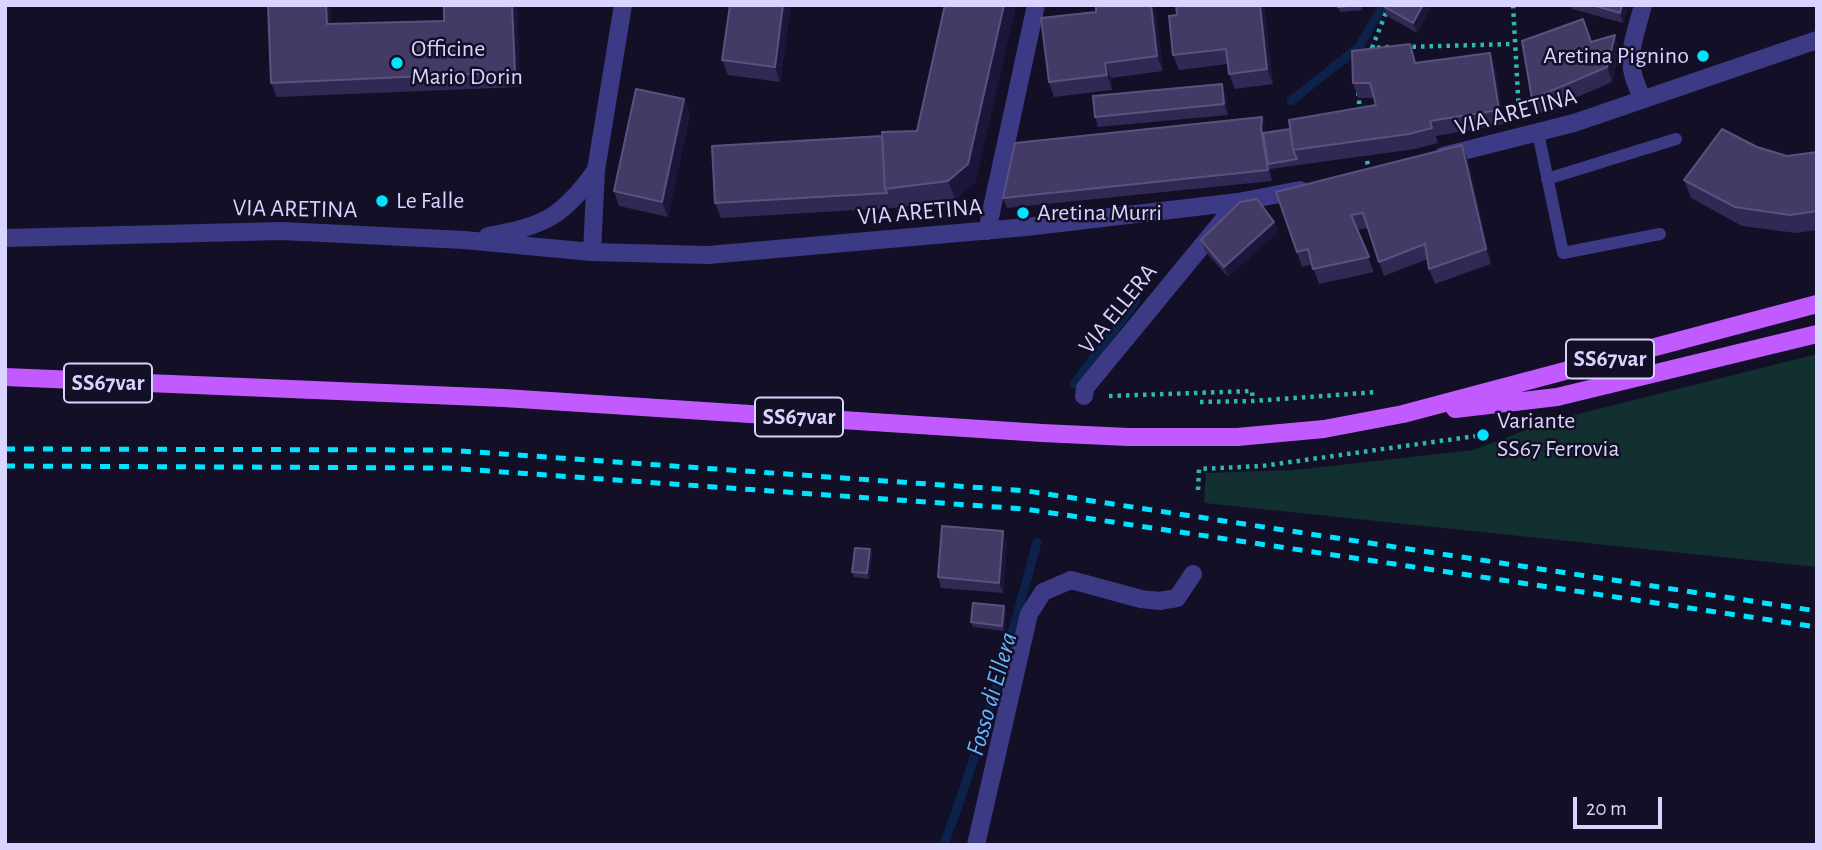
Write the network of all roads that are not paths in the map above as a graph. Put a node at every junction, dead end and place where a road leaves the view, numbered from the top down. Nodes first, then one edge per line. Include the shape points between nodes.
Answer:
1 (623, 5) edge
2 (1036, 5) edge
3 (1643, 5) edge
4 (1817, 40) edge
5 (1643, 99) junction
6 (1529, 136) junction
7 (1676, 139) dead end
8 (1420, 162) edge
9 (596, 170) junction
10 (1547, 179) junction
11 (1323, 184) edge
12 (1238, 202) junction
13 (987, 231) junction
14 (1660, 234) dead end
15 (5, 238) edge
16 (464, 240) junction
17 (592, 252) junction
18 (1817, 304) edge
19 (1817, 334) edge
20 (11, 377) edge
21 (1084, 396) road end
22 (1403, 414) junction
23 (1193, 574) dead end
24 (976, 845) edge

1 - 9 street
2 - 13 street
3 - 5 street via 1630,66
4 - 5 street, VIA ARETINA
5 - 6 street, VIA ARETINA
6 - 8 street, VIA ARETINA
6 - 10 lane
7 - 10 lane
9 - 16 street via 559,214 523,230
9 - 17 street
10 - 14 lane via 1563,253
11 - 12 street, VIA ARETINA
12 - 13 street, VIA ARETINA
12 - 21 street, VIA ELLERA
13 - 17 street, VIA ARETINA via 708,255
15 - 16 street, VIA ARETINA via 282,232
16 - 17 street, VIA ARETINA
18 - 22 main road, SS67var
19 - 22 main road, SS67var via 1558,397
20 - 22 main road, SS67var via 504,398 1128,437 1237,437 1324,429
23 - 24 street via 1177,598 1160,601 1071,580 1043,592 1029,614

